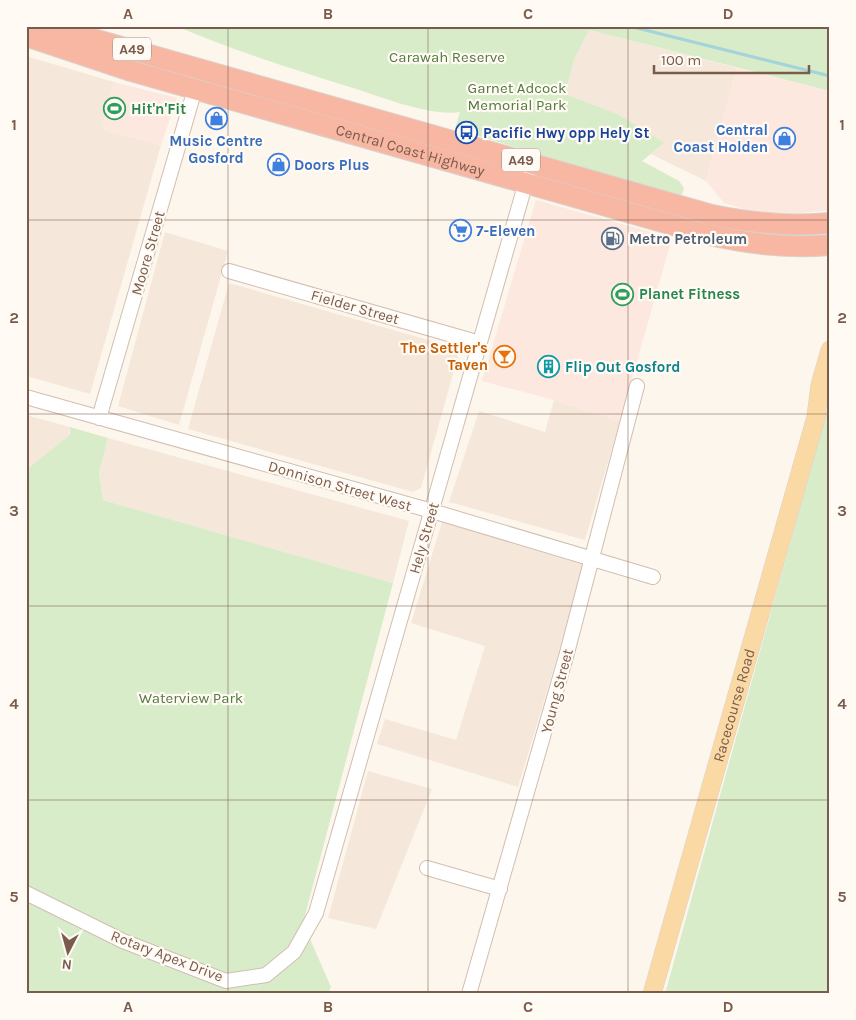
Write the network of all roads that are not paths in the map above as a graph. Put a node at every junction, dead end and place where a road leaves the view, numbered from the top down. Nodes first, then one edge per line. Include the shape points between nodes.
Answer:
1 (48, 26) edge
2 (86, 26) edge
3 (26, 36) edge
4 (26, 46) edge
5 (131, 71) junction
6 (216, 72) junction
7 (195, 88) junction
8 (532, 163) junction
9 (526, 183) junction
10 (830, 223) edge
11 (829, 247) edge
12 (229, 271) dead end
13 (480, 343) junction
14 (830, 350) edge
15 (637, 386) dead end
16 (830, 388) edge
17 (26, 397) edge
18 (816, 417) junction
19 (100, 418) junction
20 (432, 511) junction
21 (592, 560) junction
22 (653, 577) dead end
23 (427, 868) dead end
24 (500, 889) junction
25 (26, 893) edge
26 (316, 913) joint
27 (469, 994) edge
28 (652, 994) edge

1 - 6 highway, Central Coast Highway / A49
2 - 6 highway
3 - 5 highway, Central Coast Highway / A49
4 - 5 highway
5 - 7 highway, Central Coast Highway / A49
6 - 8 highway, Central Coast Highway / A49
7 - 9 highway, Central Coast Highway / A49
7 - 19 street, Moore Street
8 - 9 street, Hely Street
8 - 10 highway, Central Coast Highway / A49 via 739,220 784,225
9 - 11 highway, Central Coast Highway / A49 via 732,241
9 - 13 street, Hely Street
12 - 13 street, Fielder Street
13 - 20 street, Hely Street
14 - 18 main road, Racecourse Road via 820,385
15 - 21 street, Young Street
16 - 18 main road, Racecourse Road
17 - 19 street, Donnison Street West
18 - 28 main road, Racecourse Road
19 - 20 street, Donnison Street West
20 - 21 street, Donnison Street West
20 - 26 street, Hely Street
21 - 22 street, Donnison Street West
21 - 24 street, Young Street
23 - 24 street
24 - 27 street, Young Street
25 - 26 street, Rotary Apex Drive via 123,941 226,981 266,975 294,952

